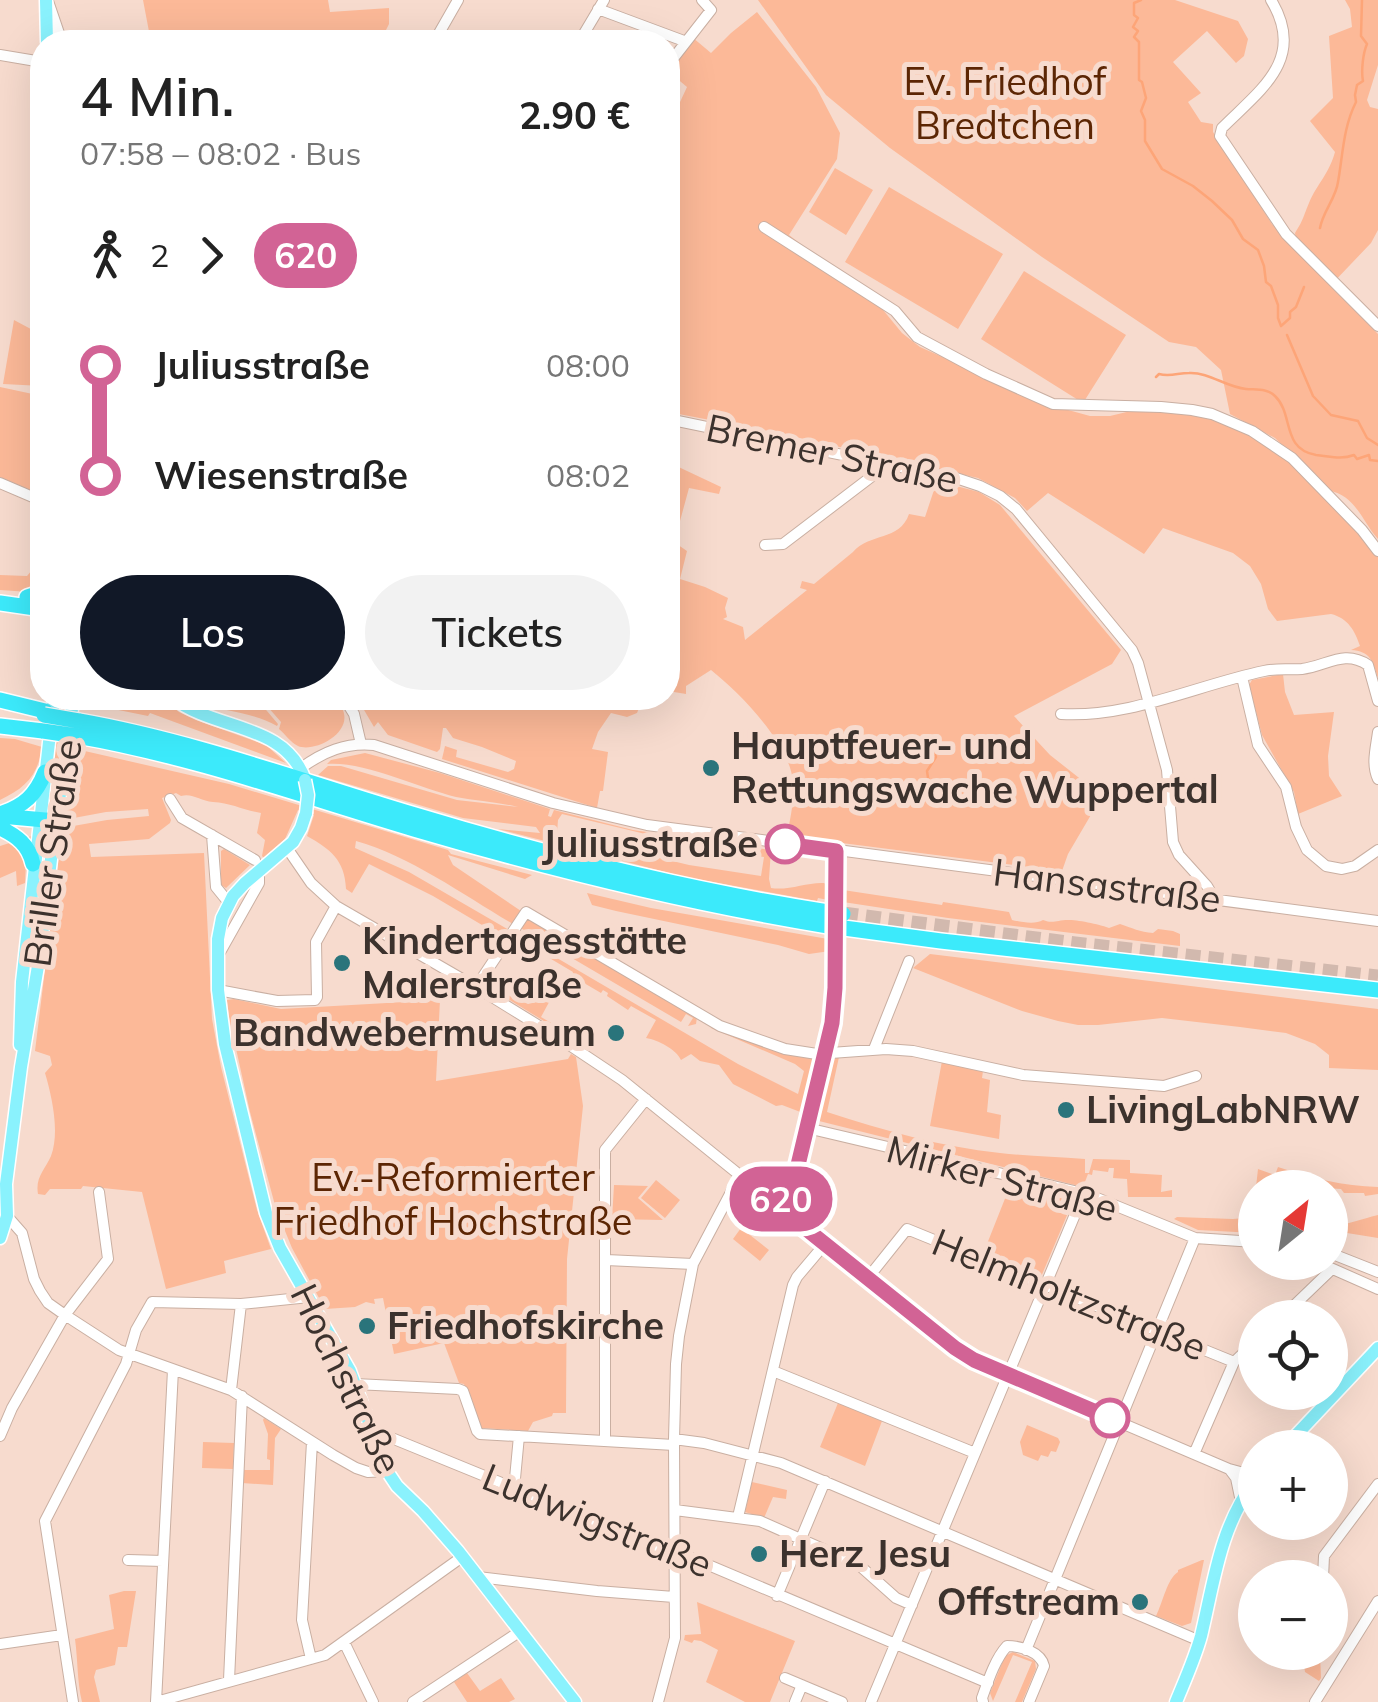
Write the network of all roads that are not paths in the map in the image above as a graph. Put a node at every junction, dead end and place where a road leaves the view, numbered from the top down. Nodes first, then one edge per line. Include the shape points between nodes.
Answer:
1 (47, 0) edge
2 (458, 0) edge
3 (702, 0) edge
4 (1271, 0) edge
5 (601, 5) edge
6 (47, 30) edge
7 (58, 30) edge
8 (442, 30) edge
9 (586, 30) edge
10 (659, 30) edge
11 (680, 39) edge
12 (684, 41) junction
13 (680, 47) edge
14 (0, 56) edge
15 (30, 60) edge
16 (764, 227) dead end
17 (1378, 326) edge
18 (680, 421) edge
19 (888, 464) junction
20 (0, 484) edge
21 (30, 497) edge
22 (765, 545) dead end
23 (1378, 551) edge
24 (0, 594) edge
25 (30, 599) edge
26 (30, 599) edge
27 (0, 603) edge
28 (1242, 677) junction
29 (0, 700) edge
30 (1378, 701) edge
31 (1149, 702) junction
32 (0, 709) edge
33 (30, 709) edge
34 (73, 710) edge
35 (194, 710) edge
36 (352, 710) edge
37 (1061, 714) dead end
38 (49, 715) edge
39 (3, 726) edge
40 (1378, 732) edge
41 (361, 744) junction
42 (300, 768) junction
43 (44, 772) junction
44 (1378, 778) edge
45 (170, 799) dead end
46 (45, 820) junction
47 (1, 821) edge
48 (212, 835) junction
49 (287, 848) junction
50 (1378, 850) edge
51 (836, 851) junction
52 (33, 856) junction
53 (257, 865) junction
54 (1216, 900) junction
55 (229, 903) junction
56 (336, 906) junction
57 (1378, 921) edge
58 (216, 959) junction
59 (910, 961) dead end
60 (476, 987) junction
61 (218, 990) junction
62 (1378, 990) edge
63 (874, 1050) junction
64 (825, 1052) junction
65 (21, 1068) junction
66 (1196, 1076) dead end
67 (646, 1099) junction
68 (807, 1128) junction
69 (740, 1175) junction
70 (2, 1186) edge
71 (99, 1192) dead end
72 (1084, 1193) junction
73 (0, 1202) edge
74 (780, 1208) junction
75 (4, 1213) edge
76 (0, 1238) edge
77 (1195, 1238) junction
78 (1238, 1241) edge
79 (824, 1244) junction
80 (606, 1260) junction
81 (1348, 1260) edge
82 (693, 1264) junction
83 (1378, 1272) edge
84 (1348, 1276) edge
85 (867, 1279) junction
86 (1321, 1280) edge
87 (1045, 1286) junction
88 (1378, 1289) edge
89 (309, 1298) junction
90 (1300, 1300) edge
91 (240, 1304) junction
92 (65, 1315) junction
93 (1156, 1331) junction
94 (1378, 1348) edge
95 (128, 1354) junction
96 (1238, 1358) edge
97 (1234, 1362) junction
98 (173, 1370) junction
99 (773, 1371) junction
100 (1008, 1374) junction
101 (355, 1384) junction
102 (236, 1393) junction
103 (1119, 1422) junction
104 (372, 1430) junction
105 (1301, 1430) edge
106 (0, 1436) edge
107 (519, 1436) junction
108 (606, 1440) junction
109 (312, 1442) junction
110 (674, 1442) junction
111 (975, 1453) junction
112 (1194, 1454) junction
113 (753, 1456) junction
114 (1229, 1469) junction
115 (387, 1471) junction
116 (1238, 1472) edge
117 (825, 1481) junction
118 (1378, 1484) edge
119 (1238, 1488) edge
120 (514, 1489) junction
121 (1238, 1509) edge
122 (675, 1510) junction
123 (738, 1517) junction
124 (943, 1531) junction
125 (800, 1539) junction
126 (674, 1552) junction
127 (462, 1557) junction
128 (128, 1560) dead end
129 (1324, 1560) edge
130 (163, 1561) junction
131 (478, 1577) junction
132 (1056, 1578) junction
133 (777, 1596) junction
134 (674, 1597) junction
135 (1378, 1601) edge
136 (912, 1605) junction
137 (519, 1632) junction
138 (62, 1636) junction
139 (1200, 1641) junction
140 (344, 1642) junction
141 (0, 1644) edge
142 (895, 1645) junction
143 (1026, 1650) junction
144 (1348, 1650) edge
145 (311, 1659) junction
146 (1336, 1670) edge
147 (785, 1678) dead end
148 (229, 1680) junction
149 (988, 1683) junction
150 (802, 1685) junction
151 (568, 1699) edge
152 (1031, 1701) edge
153 (74, 1702) edge
154 (156, 1702) edge
155 (372, 1702) edge
156 (412, 1702) edge
157 (658, 1702) edge
158 (795, 1702) edge
159 (842, 1702) edge
160 (871, 1702) edge
161 (984, 1702) edge
162 (1176, 1702) edge
163 (1316, 1702) edge

1 - 6 main road
1 - 7 street
2 - 8 street
3 - 12 street via 711,10
4 - 17 street via 1284,34 1281,59 1265,86 1220,130 1223,141 1286,234
5 - 9 street
5 - 10 street
11 - 12 street
12 - 13 street
14 - 15 street
16 - 23 street via 895,311 917,337 1053,404 1192,410 1252,431 1292,458
18 - 19 street, Bremer Straße
19 - 22 street via 783,544
19 - 31 street, Bremer Straße via 959,478 1016,509 1132,650
20 - 21 street
24 - 25 highway
26 - 27 highway
28 - 30 street via 1357,658 1368,665
28 - 31 street
28 - 50 street via 1258,745 1286,787 1307,850 1342,869
29 - 33 highway
31 - 37 street
31 - 54 street, Bremer Straße via 1168,770 1173,842
32 - 38 highway
34 - 46 main road, Briller Straße via 67,760
35 - 42 main road via 270,738
36 - 41 street
38 - 39 highway
38 - 43 main road, Briller Straße
38 - 62 highway, bridge via 486,850 686,900 1008,949
40 - 44 street
41 - 42 street
41 - 51 street, Hansastraße via 612,818
42 - 49 main road, Hochstraße, bridge via 306,812
43 - 46 main road, Briller Straße
43 - 47 highway via 36,792
45 - 48 street via 182,818
46 - 47 highway
46 - 52 main road, Briller Straße
46 - 65 main road, Briller Straße via 53,848
47 - 52 highway
48 - 53 street
48 - 55 street via 216,887
49 - 53 main road, Hochstraße
49 - 56 street
51 - 54 street, Hansastraße
51 - 64 street via 835,988
52 - 65 main road, Briller Straße
53 - 55 main road, Hochstraße
53 - 58 street via 259,883
54 - 57 street, Hansastraße
55 - 58 main road, Hochstraße
56 - 60 street
56 - 61 street via 316,942 315,1000 278,1002
58 - 61 main road, Hochstraße
59 - 63 street
60 - 64 street via 529,912 720,1026 785,1049
60 - 67 street
61 - 89 main road, Hochstraße via 266,1214
63 - 64 street
63 - 66 street via 938,1055 1023,1075 1164,1086
64 - 68 street
65 - 70 main road, Briller Straße
67 - 69 street
67 - 80 street via 606,1150
68 - 72 street, Mirker Straße
68 - 74 street via 792,1190
69 - 74 street
69 - 82 street
70 - 73 main road
70 - 75 main road, Briller Straße
71 - 92 street via 108,1258
72 - 77 street, Mirker Straße
72 - 87 street
74 - 79 street
75 - 76 main road, Briller Straße
75 - 92 street via 22,1232 40,1291
77 - 78 street, Mirker Straße
77 - 93 street
79 - 85 street
79 - 99 street via 794,1284
80 - 82 street
80 - 108 street
81 - 83 street
82 - 110 street via 676,1364
84 - 88 street
85 - 87 street, Helmholtzstraße via 906,1230
85 - 100 street via 955,1348
86 - 90 street
87 - 93 street, Helmholtzstraße
87 - 100 street
89 - 91 street
89 - 101 main road, Hochstraße
91 - 95 street via 152,1302
91 - 102 street
92 - 95 street
92 - 106 street
93 - 97 street, Helmholtzstraße
93 - 103 street
94 - 105 main road
95 - 98 street
95 - 138 street via 45,1521
96 - 97 street
97 - 112 street
98 - 102 street
98 - 130 street
99 - 111 street
99 - 113 street
100 - 103 street
100 - 111 street
101 - 104 main road, Hochstraße
101 - 107 street via 458,1389 480,1434
102 - 109 street
102 - 148 street
103 - 112 street
103 - 132 street
104 - 115 main road, Hochstraße
104 - 120 street, Ludwigstraße
107 - 108 street
107 - 120 street
108 - 110 street
109 - 115 street via 363,1470
109 - 145 street via 302,1620
110 - 113 street
110 - 122 street
111 - 124 street
112 - 114 street
113 - 117 street
113 - 123 street
114 - 116 street
114 - 119 street
115 - 127 main road, Hochstraße
117 - 124 street
117 - 125 street
118 - 129 street
120 - 126 street, Ludwigstraße
121 - 139 main road via 1221,1548
122 - 123 street
122 - 126 street
123 - 125 street
124 - 132 street
124 - 136 street
125 - 133 street
125 - 136 street via 859,1565
126 - 133 street, Ludwigstraße
126 - 134 street
127 - 131 main road, Hochstraße
127 - 140 street
128 - 130 street
130 - 154 street
131 - 134 street
131 - 137 main road, Hochstraße
132 - 139 street
132 - 143 street
133 - 142 street, Ludwigstraße
134 - 157 street via 675,1647
135 - 144 street
136 - 142 street
137 - 151 main road, Hochstraße
137 - 156 street
138 - 141 street
138 - 153 street
139 - 162 main road
140 - 145 street
140 - 155 street
142 - 149 street, Ludwigstraße
142 - 160 street
143 - 149 street via 1002,1650
143 - 152 street via 1044,1666
145 - 148 street
146 - 163 street
147 - 150 street
148 - 154 street
149 - 161 street
150 - 158 street
150 - 159 street

